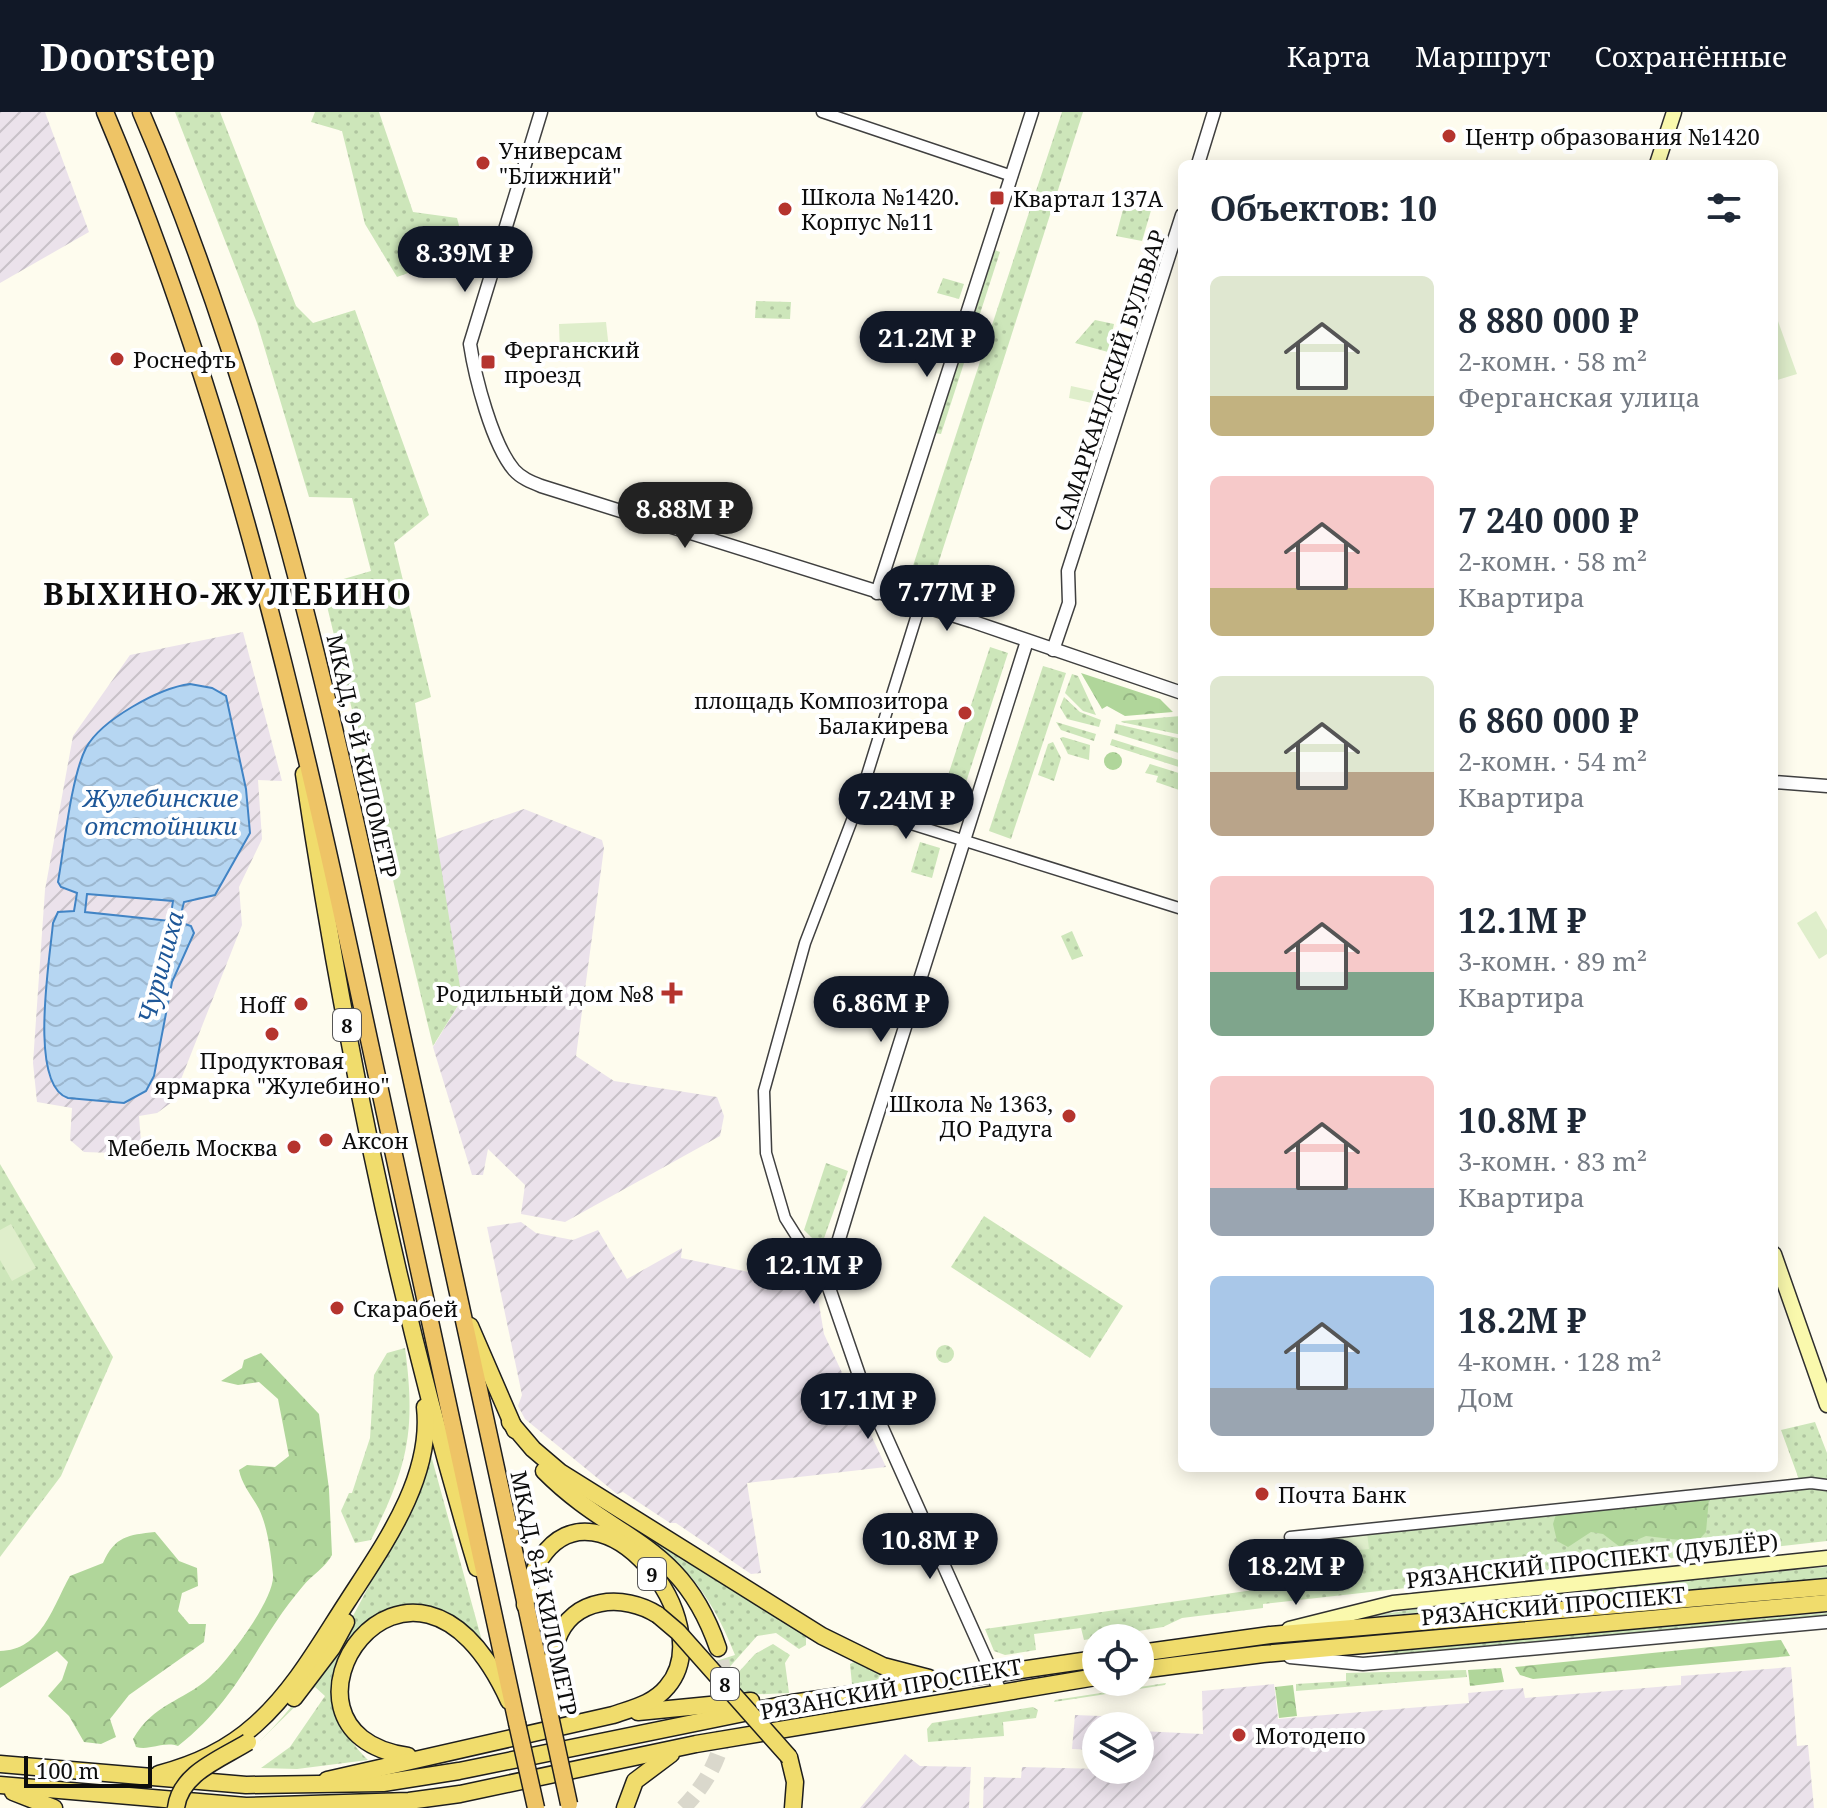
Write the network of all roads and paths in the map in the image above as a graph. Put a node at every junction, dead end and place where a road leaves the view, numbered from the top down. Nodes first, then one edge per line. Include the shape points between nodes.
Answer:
1 (105, 112) edge
2 (141, 112) edge
3 (541, 112) edge
4 (822, 112) edge
5 (1032, 112) edge
6 (1214, 112) edge
7 (1674, 112) edge
8 (1199, 160) edge
9 (1658, 160) edge
10 (1012, 176) junction
11 (1178, 227) edge
12 (877, 593) junction
13 (920, 605) junction
14 (1027, 641) junction
15 (1053, 650) junction
16 (289, 676) junction
17 (1178, 692) edge
18 (1778, 782) edge
19 (1827, 786) edge
20 (857, 807) junction
21 (966, 841) junction
22 (1178, 908) edge
23 (833, 1259) junction
24 (1778, 1265) edge
25 (455, 1285) junction
26 (421, 1372) junction
27 (478, 1388) joint
28 (1827, 1405) edge
29 (510, 1422) junction
30 (1827, 1485) edge
31 (1290, 1537) dead end
32 (1827, 1558) edge
33 (370, 1569) junction
34 (1827, 1587) edge
35 (1827, 1603) edge
36 (525, 1605) junction
37 (1827, 1622) edge
38 (1270, 1635) junction
39 (500, 1646) junction
40 (718, 1648) tunnel mouth
41 (1154, 1651) edge
42 (1263, 1654) junction
43 (1082, 1661) edge
44 (1154, 1668) edge
45 (992, 1674) junction
46 (1082, 1679) edge
47 (943, 1681) junction
48 (1000, 1691) junction
49 (792, 1703) junction
50 (613, 1715) junction
51 (550, 1716) junction
52 (517, 1723) junction
53 (696, 1744) junction
54 (418, 1757) junction
55 (0, 1764) edge
56 (146, 1777) junction
57 (0, 1786) edge
58 (306, 1786) junction
59 (409, 1801) junction
60 (569, 1806) edge
61 (54, 1808) edge
62 (176, 1808) edge
63 (386, 1808) edge
64 (536, 1808) edge
65 (625, 1808) edge
66 (793, 1808) edge

1 - 16 highway via 229,456
2 - 25 highway, МКАД, 9-Й КИЛОМЕТР via 225,337 292,555 347,777
3 - 12 street via 470,344 474,370 514,469 541,486
4 - 10 street
5 - 10 street
6 - 8 street
7 - 9 main road
10 - 12 street
11 - 15 street, САМАРКАНДСКИЙ БУЛЬВАР via 1068,571 1069,603
12 - 13 street
13 - 14 street
13 - 20 street
14 - 15 street
14 - 21 street
15 - 17 street
16 - 26 main road, 8 via 338,982
16 - 39 highway
18 - 19 street
20 - 21 street
20 - 23 street via 805,943 769,1068 762,1116 771,1172 792,1233 802,1245
21 - 22 street
21 - 23 street
23 - 45 street via 830,1297 861,1381
24 - 28 main road
25 - 27 highway, МКАД, 9-Й КИЛОМЕТР
25 - 29 main road
26 - 33 main road, 8 via 426,1414 415,1476
26 - 39 main road
27 - 36 highway, МКАД, 8-Й КИЛОМЕТР
29 - 40 main road via 553,1480 680,1576 708,1619
29 - 47 main road via 560,1472 822,1636 883,1666
30 - 31 street
32 - 38 main road, РЯЗАНСКИЙ ПРОСПЕКТ (ДУБЛЁР) via 1393,1603
33 - 56 main road via 270,1711 207,1758
33 - 62 main road, 8, bridge via 353,1609 309,1682 248,1742 192,1776
34 - 38 main road, РЯЗАНСКИЙ ПРОСПЕКТ
35 - 42 main road, РЯЗАНСКИЙ ПРОСПЕКТ
36 - 50 main road, 9 via 540,1560 571,1535 611,1536 644,1562 673,1609 682,1656 674,1677 655,1698
36 - 51 highway, МКАД, 8-Й КИЛОМЕТР
37 - 42 street via 1363,1664
38 - 41 main road, РЯЗАНСКИЙ ПРОСПЕКТ
39 - 52 highway
42 - 44 main road, РЯЗАНСКИЙ ПРОСПЕКТ
43 - 45 main road, РЯЗАНСКИЙ ПРОСПЕКТ
45 - 47 main road, РЯЗАНСКИЙ ПРОСПЕКТ
45 - 48 street
46 - 48 main road, РЯЗАНСКИЙ ПРОСПЕКТ
47 - 49 main road, РЯЗАНСКИЙ ПРОСПЕКТ
48 - 53 main road, РЯЗАНСКИЙ ПРОСПЕКТ
49 - 50 main road via 713,1703
49 - 58 main road, РЯЗАНСКИЙ ПРОСПЕКТ via 459,1771 383,1783
50 - 54 main road
51 - 60 highway, МКАД, 8-Й КИЛОМЕТР, bridge
51 - 66 main road, 8, bridge via 555,1652 566,1624 578,1612 612,1600 643,1606 678,1632 789,1757 795,1782
52 - 54 main road via 492,1668 462,1633 425,1615 390,1617 359,1637 347,1654 342,1702 354,1728 369,1743 388,1753
52 - 64 highway, bridge
53 - 59 main road, РЯЗАНСКИЙ ПРОСПЕКТ
53 - 65 main road via 641,1774
54 - 58 main road
55 - 56 main road
56 - 58 main road
57 - 59 main road via 246,1806
57 - 61 main road
59 - 63 main road

